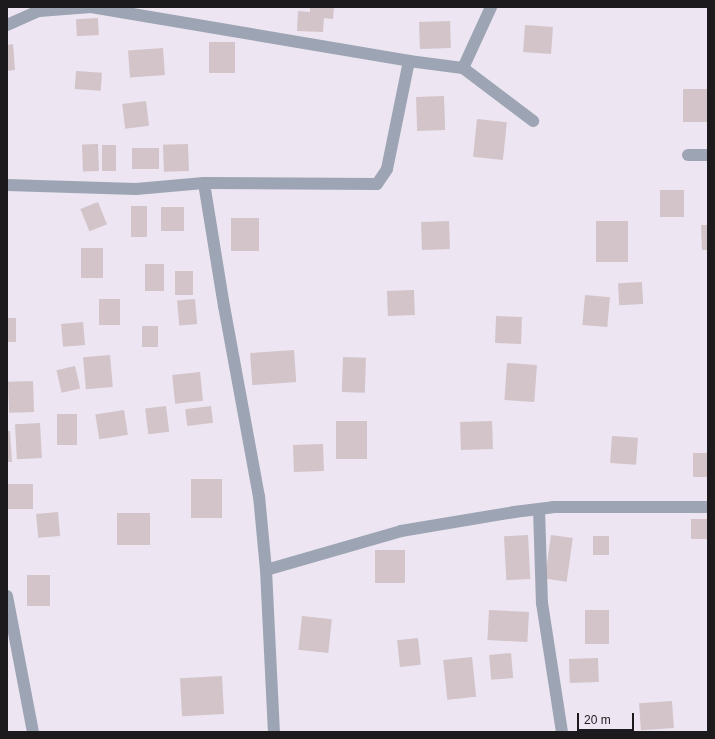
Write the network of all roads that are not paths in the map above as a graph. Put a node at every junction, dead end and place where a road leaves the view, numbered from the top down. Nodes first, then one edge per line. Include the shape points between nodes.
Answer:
1 (91, 7) edge
2 (491, 7) edge
3 (7, 25) edge
4 (409, 61) junction
5 (463, 68) junction
6 (533, 121) dead end
7 (688, 155) dead end
8 (708, 155) edge
9 (204, 183) junction
10 (7, 185) edge
11 (708, 507) edge
12 (539, 509) junction
13 (266, 570) junction
14 (7, 596) edge
15 (33, 732) edge
16 (274, 732) edge
17 (562, 732) edge

1 - 3 street via 39,11
1 - 4 street
2 - 5 street
4 - 5 street
4 - 9 street via 387,169 377,184
5 - 6 street
7 - 8 street
9 - 10 street via 136,189
9 - 13 street via 259,496
11 - 12 street via 590,506
12 - 13 street via 401,531
12 - 17 street via 542,603
13 - 16 street
14 - 15 street

